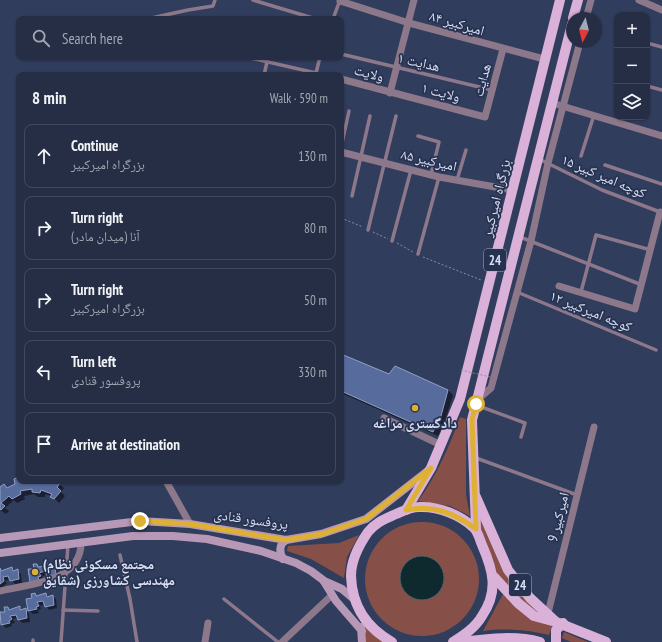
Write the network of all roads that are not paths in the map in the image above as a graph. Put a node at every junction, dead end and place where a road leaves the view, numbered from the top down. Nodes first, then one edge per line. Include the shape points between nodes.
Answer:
1 (214, 0) edge
2 (253, 0) edge
3 (414, 0) edge
4 (560, 0) edge
5 (578, 0) edge
6 (591, 0) edge
7 (340, 1) edge
8 (645, 1) edge
9 (662, 10) edge
10 (575, 12) edge
11 (588, 12) edge
12 (161, 16) edge
13 (306, 16) edge
14 (334, 16) edge
15 (409, 23) junction
16 (551, 35) junction
17 (566, 40) edge
18 (650, 43) edge
19 (566, 47) edge
20 (662, 47) edge
21 (578, 48) edge
22 (503, 49) junction
23 (344, 55) edge
24 (544, 59) junction
25 (259, 60) edge
26 (320, 60) edge
27 (267, 62) junction
28 (562, 64) junction
29 (397, 68) junction
30 (265, 72) edge
31 (308, 72) edge
32 (316, 72) edge
33 (344, 80) edge
34 (539, 86) junction
35 (650, 87) edge
36 (556, 90) junction
37 (662, 90) edge
38 (493, 91) junction
39 (390, 93) junction
40 (552, 103) junction
41 (564, 106) junction
42 (349, 111) dead end
43 (594, 115) junction
44 (370, 116) dead end
45 (396, 116) dead end
46 (485, 117) joint
47 (344, 134) edge
48 (418, 136) dead end
49 (662, 136) edge
50 (466, 150) dead end
51 (344, 153) edge
52 (360, 156) junction
53 (581, 156) dead end
54 (538, 158) junction
55 (383, 163) junction
56 (548, 164) junction
57 (605, 165) dead end
58 (411, 170) junction
59 (430, 175) junction
60 (439, 177) junction
61 (457, 180) junction
62 (662, 184) edge
63 (512, 190) junction
64 (352, 196) dead end
65 (661, 213) edge
66 (368, 230) dead end
67 (518, 236) junction
68 (392, 240) dead end
69 (531, 241) junction
70 (651, 250) junction
71 (418, 254) dead end
72 (588, 264) junction
73 (642, 284) junction
74 (559, 286) dead end
75 (517, 292) junction
76 (581, 292) junction
77 (656, 350) dead end
78 (476, 402) junction
79 (384, 418) dead end
80 (594, 427) dead end
81 (521, 437) dead end
82 (441, 445) junction
83 (473, 457) junction
84 (431, 468) junction
85 (168, 484) edge
86 (473, 490) junction
87 (577, 495) junction
88 (406, 510) junction
89 (190, 524) junction
90 (476, 529) junction
91 (266, 537) junction
92 (0, 538) edge
93 (286, 540) junction
94 (81, 542) junction
95 (68, 544) junction
96 (261, 551) junction
97 (0, 553) edge
98 (120, 554) dead end
99 (283, 559) junction
100 (494, 577) junction
101 (323, 580) junction
102 (0, 591) edge
103 (332, 595) junction
104 (224, 599) dead end
105 (356, 604) junction
106 (63, 610) junction
107 (98, 611) dead end
108 (548, 613) junction
109 (560, 622) junction
110 (208, 623) dead end
111 (362, 631) junction
112 (61, 642) edge
113 (137, 642) edge
114 (205, 642) edge
115 (278, 642) edge
116 (282, 642) edge
117 (362, 642) edge
118 (392, 642) edge
119 (453, 642) edge
120 (460, 642) edge
121 (540, 642) edge
122 (556, 642) edge
123 (606, 642) edge

1 - 12 lane via 213,6
2 - 13 lane
3 - 15 street
4 - 16 main road, بزرگراه امیرکبیر / 24
5 - 10 main road
6 - 11 street
7 - 14 lane
7 - 15 street, امیرکبیر ۸۴
8 - 9 street
15 - 22 street, امیرکبیر ۸۴
15 - 29 street
16 - 17 main road via 555,40
16 - 24 main road, بزرگراه امیرکبیر / 24
18 - 20 lane
19 - 28 main road, 24
21 - 41 street
22 - 24 street, امیرکبیر ۸۴
22 - 38 street, هدایت
23 - 29 lane, هدایت ۱
24 - 28 main road
24 - 34 main road, بزرگراه امیرکبیر / 24
25 - 27 lane
26 - 32 lane
27 - 30 lane
27 - 31 lane
28 - 36 main road, 24
29 - 38 lane, هدایت ۱
29 - 39 street
33 - 39 street, ولایت
34 - 36 main road via 551,84
34 - 63 main road, بزرگراه امیرکبیر / 24
35 - 37 lane
36 - 40 main road, 24
38 - 46 street, هدایت
39 - 46 street, ولایت ۱
40 - 41 street
40 - 54 main road, 24
41 - 43 street
41 - 56 street
42 - 47 lane
43 - 49 street
43 - 53 lane
44 - 52 lane
45 - 55 lane
48 - 59 lane via 439,142
50 - 61 lane
51 - 52 street, امیرکبیر ۸۵
52 - 55 street, امیرکبیر ۸۵
52 - 64 lane
54 - 56 lane, کوچه امیر کبیر ۱۵
54 - 67 main road, 24
55 - 58 street, امیرکبیر ۸۵
55 - 66 lane
56 - 65 lane, کوچه امیر کبیر ۱۵ via 602,190
56 - 69 street
57 - 62 lane
58 - 59 street, امیرکبیر ۸۵
58 - 68 lane
59 - 60 street, امیرکبیر ۸۵
60 - 61 street, امیرکبیر ۸۵
60 - 71 lane
61 - 63 street, امیرکبیر ۸۵
63 - 82 main road, بزرگراه امیرکبیر / 24 via 460,399
65 - 70 street
67 - 69 lane
67 - 78 main road, 24
69 - 72 lane
69 - 75 street
70 - 72 lane via 596,235
70 - 73 street
72 - 73 lane
72 - 76 lane
73 - 76 street via 635,309
74 - 76 street
75 - 77 lane, کوچه امیرکبیر ۱۲
75 - 78 street via 491,388
78 - 81 lane via 525,423
78 - 83 main road, 24 via 472,420
79 - 82 street
80 - 87 street, امیرکبیر 9
82 - 84 main road, بزرگراه امیرکبیر / 24
83 - 86 main road, 24
83 - 87 lane
84 - 88 main road, بزرگراه امیرکبیر / 24
84 - 93 main road, پروفسور قنادی via 366,519 322,534
85 - 89 street
86 - 90 main road, 24
86 - 108 main road, 24 via 508,570 530,598
87 - 108 street, امیرکبیر 9
88 - 90 main road via 419,507 442,510
88 - 105 main road via 378,522 361,542 354,558 351,575
89 - 91 main road, پروفسور قنادی
89 - 92 main road, پروفسور قنادی via 121,522
90 - 100 main road, 24
91 - 93 main road, پروفسور قنادی
91 - 96 main road via 267,545
93 - 99 main road via 280,549
94 - 95 main road, پروفسور قنادی
94 - 96 main road, پروفسور قنادی via 133,536 173,536 207,539
94 - 102 street via 80,553 69,570 54,579
95 - 97 main road, پروفسور قنادی
95 - 106 lane
96 - 99 main road, پروفسور قنادی
98 - 113 lane
99 - 101 main road, پروفسور قنادی via 311,571
100 - 109 main road via 534,616
100 - 119 main road, 24 via 491,598 482,616 469,632
101 - 103 main road, پروفسور قنادی
101 - 105 main road via 342,589
103 - 111 main road, پروفسور قنادی
103 - 116 street
104 - 115 lane
105 - 111 main road
105 - 118 main road via 367,623
106 - 107 lane
106 - 112 lane
108 - 109 main road, 24
109 - 122 main road via 556,630
109 - 123 main road, 24
110 - 114 street
111 - 117 main road
120 - 121 main road via 494,638

